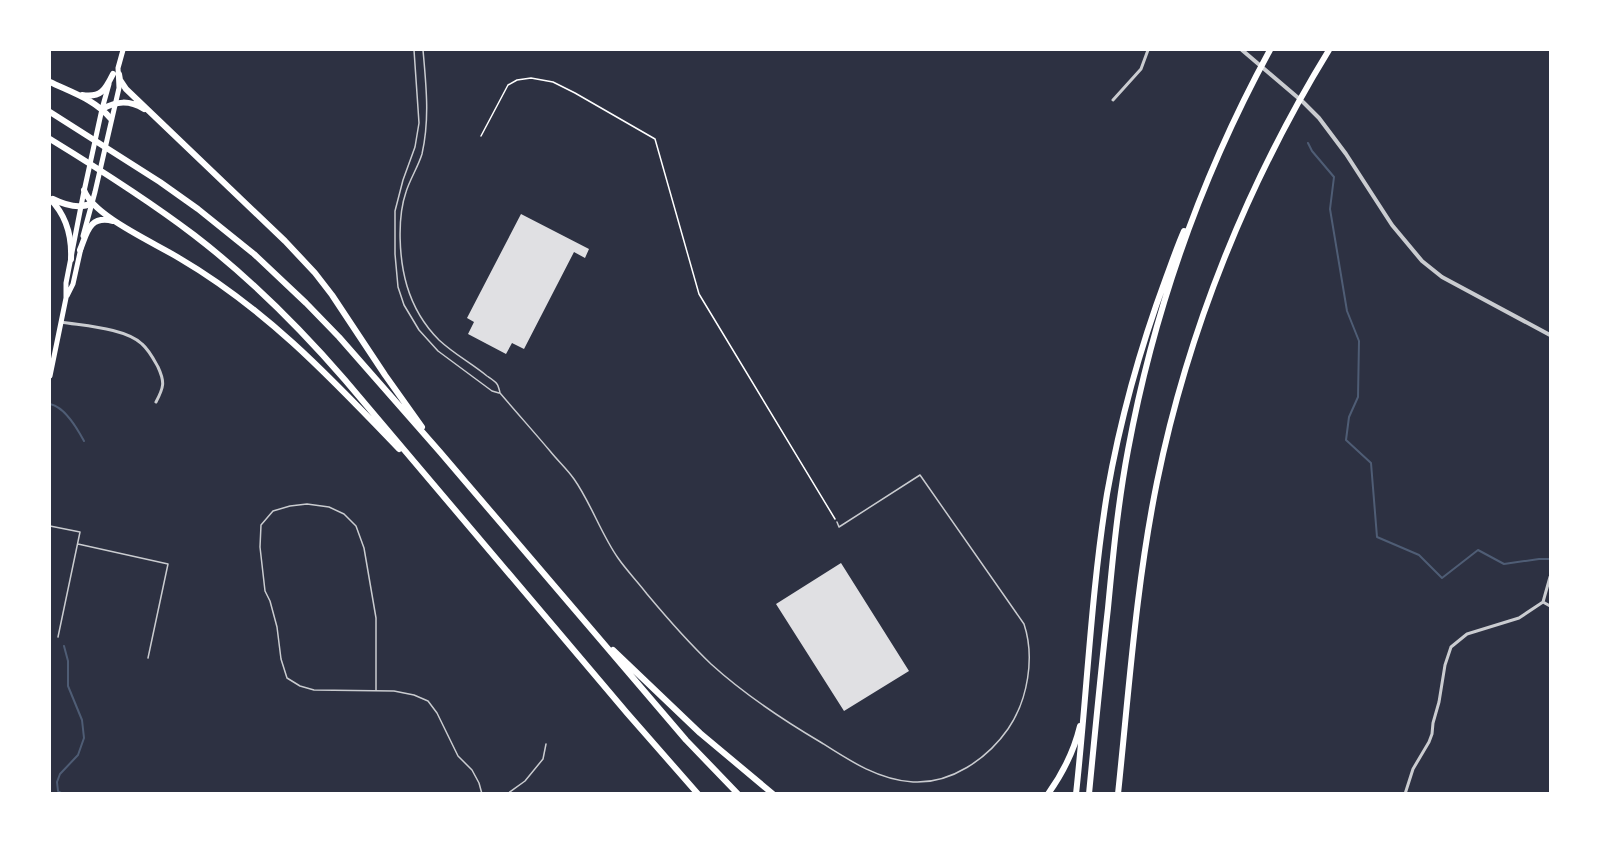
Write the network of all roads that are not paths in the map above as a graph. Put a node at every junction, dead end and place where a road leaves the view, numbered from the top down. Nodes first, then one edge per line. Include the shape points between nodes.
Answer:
1 (123, 50) edge
2 (414, 50) edge
3 (423, 50) edge
4 (1148, 50) edge
5 (1242, 50) edge
6 (1329, 50) edge
7 (1269, 52) edge
8 (117, 72) junction
9 (50, 82) edge
10 (74, 93) junction
11 (1113, 100) dead end
12 (115, 103) junction
13 (102, 109) junction
14 (50, 112) edge
15 (111, 119) junction
16 (159, 120) junction
17 (50, 139) edge
18 (84, 190) junction
19 (50, 198) edge
20 (1199, 201) junction
21 (92, 203) junction
22 (81, 207) junction
23 (127, 228) junction
24 (80, 250) junction
25 (70, 259) junction
26 (66, 298) junction
27 (62, 322) junction
28 (1551, 335) edge
29 (50, 376) edge
30 (500, 393) junction
31 (156, 402) dead end
32 (440, 452) junction
33 (445, 497) junction
34 (837, 522) road end
35 (50, 526) edge
36 (78, 544) junction
37 (1551, 577) edge
38 (1543, 602) junction
39 (1551, 606) edge
40 (586, 624) junction
41 (58, 637) dead end
42 (147, 658) dead end
43 (1085, 690) junction
44 (376, 691) junction
45 (546, 744) dead end
46 (482, 794) edge
47 (507, 794) edge
48 (698, 794) edge
49 (738, 794) edge
50 (773, 794) edge
51 (1048, 794) edge
52 (1076, 794) edge
53 (1089, 794) edge
54 (1118, 794) edge
55 (1405, 794) edge

1 - 8 main road
2 - 30 lane via 419,123 395,211 398,287 419,330 438,351
3 - 30 lane via 426,129 422,155 401,212 407,286 415,307 438,340 498,385
4 - 11 street via 1140,69
5 - 28 street via 1319,118 1392,225 1422,261 1450,282
6 - 54 highway via 1292,114 1223,262 1175,404 1147,541
7 - 20 highway via 1227,134
8 - 10 highway via 99,94
8 - 12 main road via 119,88
8 - 13 main road
8 - 16 highway via 124,86
9 - 10 highway
10 - 13 highway
12 - 13 highway
12 - 15 main road
12 - 16 highway via 133,103
13 - 15 highway
13 - 18 main road
14 - 32 highway via 159,182 236,238 322,319
15 - 21 main road
16 - 32 highway via 315,273
17 - 33 highway via 155,206 230,263 338,371
18 - 21 highway
18 - 22 main road
19 - 22 highway
19 - 25 highway via 67,225
20 - 43 highway via 1178,244 1146,332 1121,425 1106,507
20 - 53 highway via 1161,313 1128,450
21 - 22 highway
21 - 23 highway
21 - 24 main road
22 - 25 main road
23 - 24 highway via 109,220 96,222
23 - 33 highway via 196,268 277,327
24 - 26 main road
25 - 26 main road
26 - 27 main road
27 - 29 main road
27 - 31 street via 123,333 141,342 162,376 164,384
30 - 34 lane via 575,480 618,559 662,612 730,680 780,718 878,774 915,782 959,771 987,754 1016,716 1029,659 1024,624 920,476 839,527
32 - 40 highway
33 - 48 highway
35 - 36 lane via 80,532
36 - 41 lane
36 - 42 lane via 168,564
37 - 38 street
38 - 39 street
38 - 55 street via 1519,618 1467,634 1451,647 1432,734
40 - 49 highway
40 - 50 highway via 700,733
43 - 51 highway via 1075,743
43 - 52 highway
44 - 44 lane via 314,690 287,678 265,591 260,547 261,525 273,511 307,504 329,507 345,514 356,526 364,548 376,618
44 - 46 lane via 394,691 428,701 458,756 472,770
45 - 47 lane via 543,759 525,781

